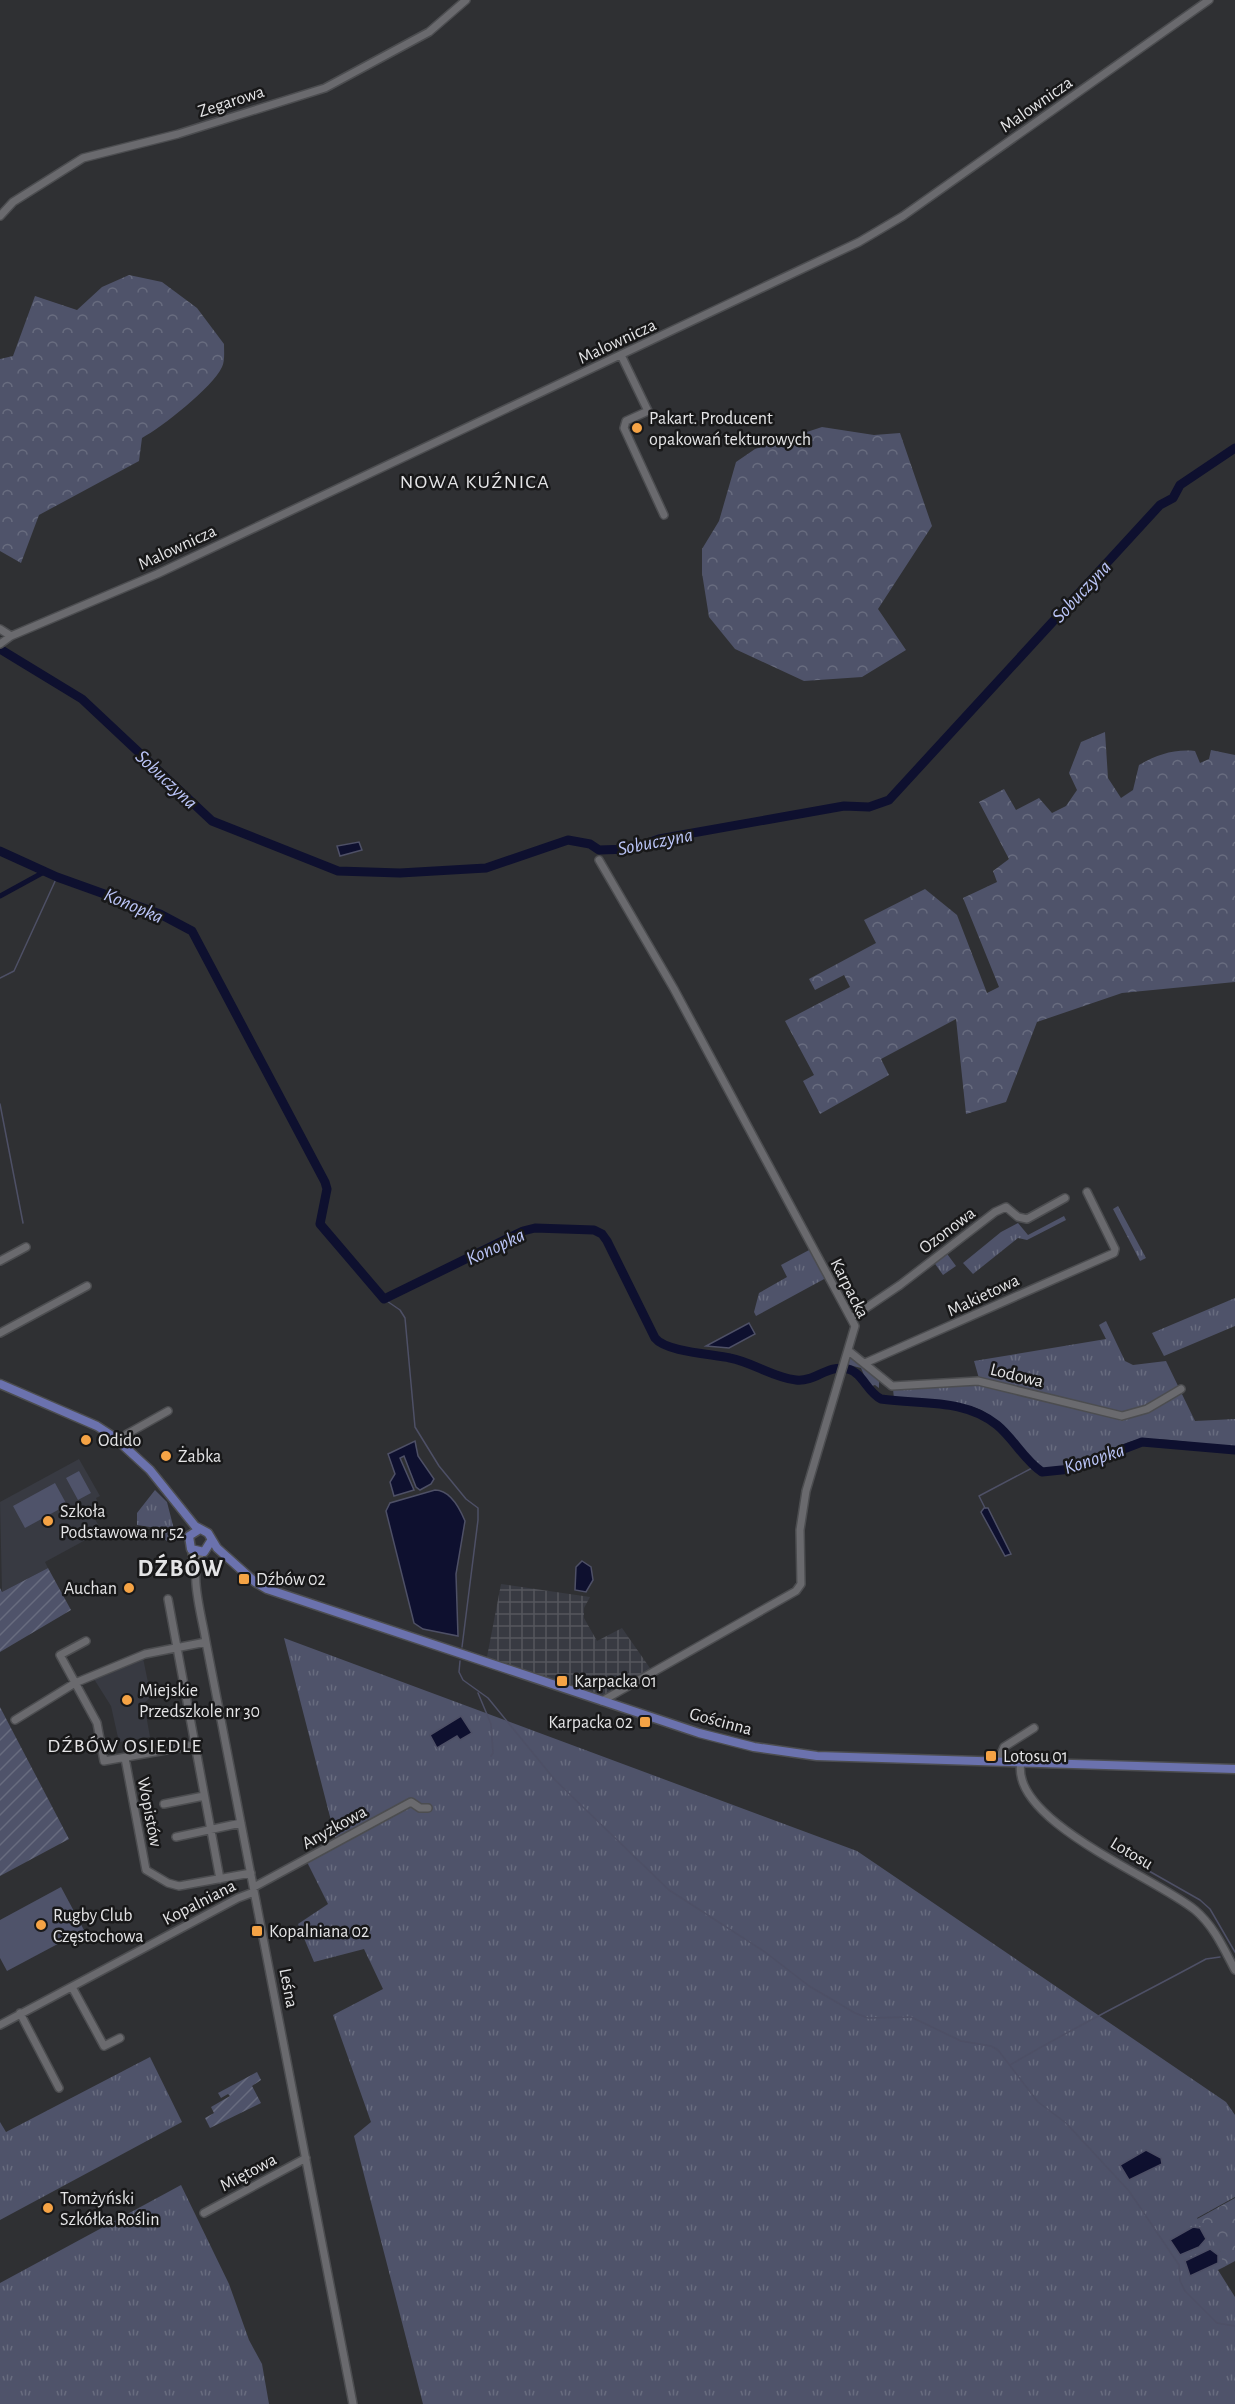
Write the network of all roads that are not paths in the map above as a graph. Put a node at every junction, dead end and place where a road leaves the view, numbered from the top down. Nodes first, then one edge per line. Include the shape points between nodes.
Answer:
1 (466, 0) edge
2 (1209, 0) edge
3 (0, 216) edge
4 (621, 355) junction
5 (664, 515) dead end
6 (0, 629) edge
7 (10, 636) junction
8 (1, 643) edge
9 (599, 860) dead end
10 (1087, 1192) dead end
11 (1065, 1198) dead end
12 (26, 1247) dead end
13 (0, 1261) edge
14 (87, 1286) dead end
15 (851, 1318) junction
16 (0, 1333) edge
17 (850, 1352) junction
18 (865, 1363) junction
19 (0, 1384) edge
20 (1181, 1389) dead end
21 (168, 1412) dead end
22 (120, 1442) junction
23 (195, 1531) junction
24 (207, 1548) junction
25 (192, 1550) junction
26 (196, 1578) junction
27 (168, 1599) dead end
28 (86, 1641) dead end
29 (206, 1642) junction
30 (177, 1648) junction
31 (75, 1683) junction
32 (602, 1701) junction
33 (15, 1720) dead end
34 (1034, 1728) dead end
35 (195, 1745) junction
36 (125, 1758) junction
37 (998, 1761) junction
38 (1021, 1762) junction
39 (1235, 1769) edge
40 (204, 1796) junction
41 (164, 1804) dead end
42 (428, 1808) dead end
43 (241, 1823) junction
44 (210, 1830) junction
45 (176, 1837) dead end
46 (251, 1873) junction
47 (220, 1879) junction
48 (254, 1889) junction
49 (1235, 1971) edge
50 (72, 1987) junction
51 (20, 2013) junction
52 (0, 2025) edge
53 (120, 2038) dead end
54 (59, 2088) dead end
55 (306, 2158) junction
56 (204, 2213) dead end
57 (353, 2404) edge

1 - 3 street, Zegarowa via 429,32 325,88 178,134 83,158 13,202
2 - 4 street, Malownicza via 903,216 818,263
4 - 5 street via 648,411 626,421 624,428
4 - 7 street, Malownicza via 157,574
6 - 7 street
7 - 8 street, Malownicza
9 - 15 street, Karpacka via 674,989
10 - 18 street, Makietowa via 1114,1253
11 - 15 street, Ozonowa via 1027,1219 1006,1207 995,1212
12 - 13 street
14 - 16 street
15 - 17 street, Karpacka via 855,1332
17 - 18 street, Lodowa
17 - 32 street, Karpacka via 806,1491 801,1584 796,1591
18 - 20 street, Lodowa via 892,1386 978,1381 1122,1416 1148,1409
19 - 22 main road via 97,1426
21 - 22 street
22 - 23 main road via 150,1470
23 - 24 main road via 208,1533
23 - 25 main road via 188,1541
24 - 25 main road
24 - 26 street, Leśna via 197,1559
24 - 32 main road, Gościnna via 279,1594
25 - 26 street, Leśna
26 - 29 street, Leśna
27 - 30 street
28 - 31 street via 60,1655
29 - 30 street
29 - 43 street, Leśna
30 - 31 street via 146,1654
30 - 35 street
31 - 33 street
31 - 36 street via 97,1724 104,1761
32 - 37 main road, Gościnna via 721,1740 786,1753
34 - 37 street via 1004,1747
35 - 36 street
35 - 40 street
36 - 47 street, Wopistów via 146,1870 179,1886
37 - 38 main road, Gościnna
38 - 39 main road, Gościnna
38 - 49 street, Lotosu via 1020,1778 1038,1806 1079,1839 1176,1895 1197,1912 1211,1928
40 - 41 street
40 - 44 street
42 - 48 street, Anyżkowa via 411,1802
43 - 44 street
43 - 46 street, Leśna
44 - 45 street
44 - 47 street
46 - 47 street, Wopistów
46 - 48 street, Leśna
48 - 50 street, Kopalniana
48 - 55 street, Leśna
50 - 51 street, Kopalniana
50 - 53 street via 104,2046
51 - 52 street, Kopalniana
51 - 54 street
55 - 56 street, Miętowa
55 - 57 street, Leśna

